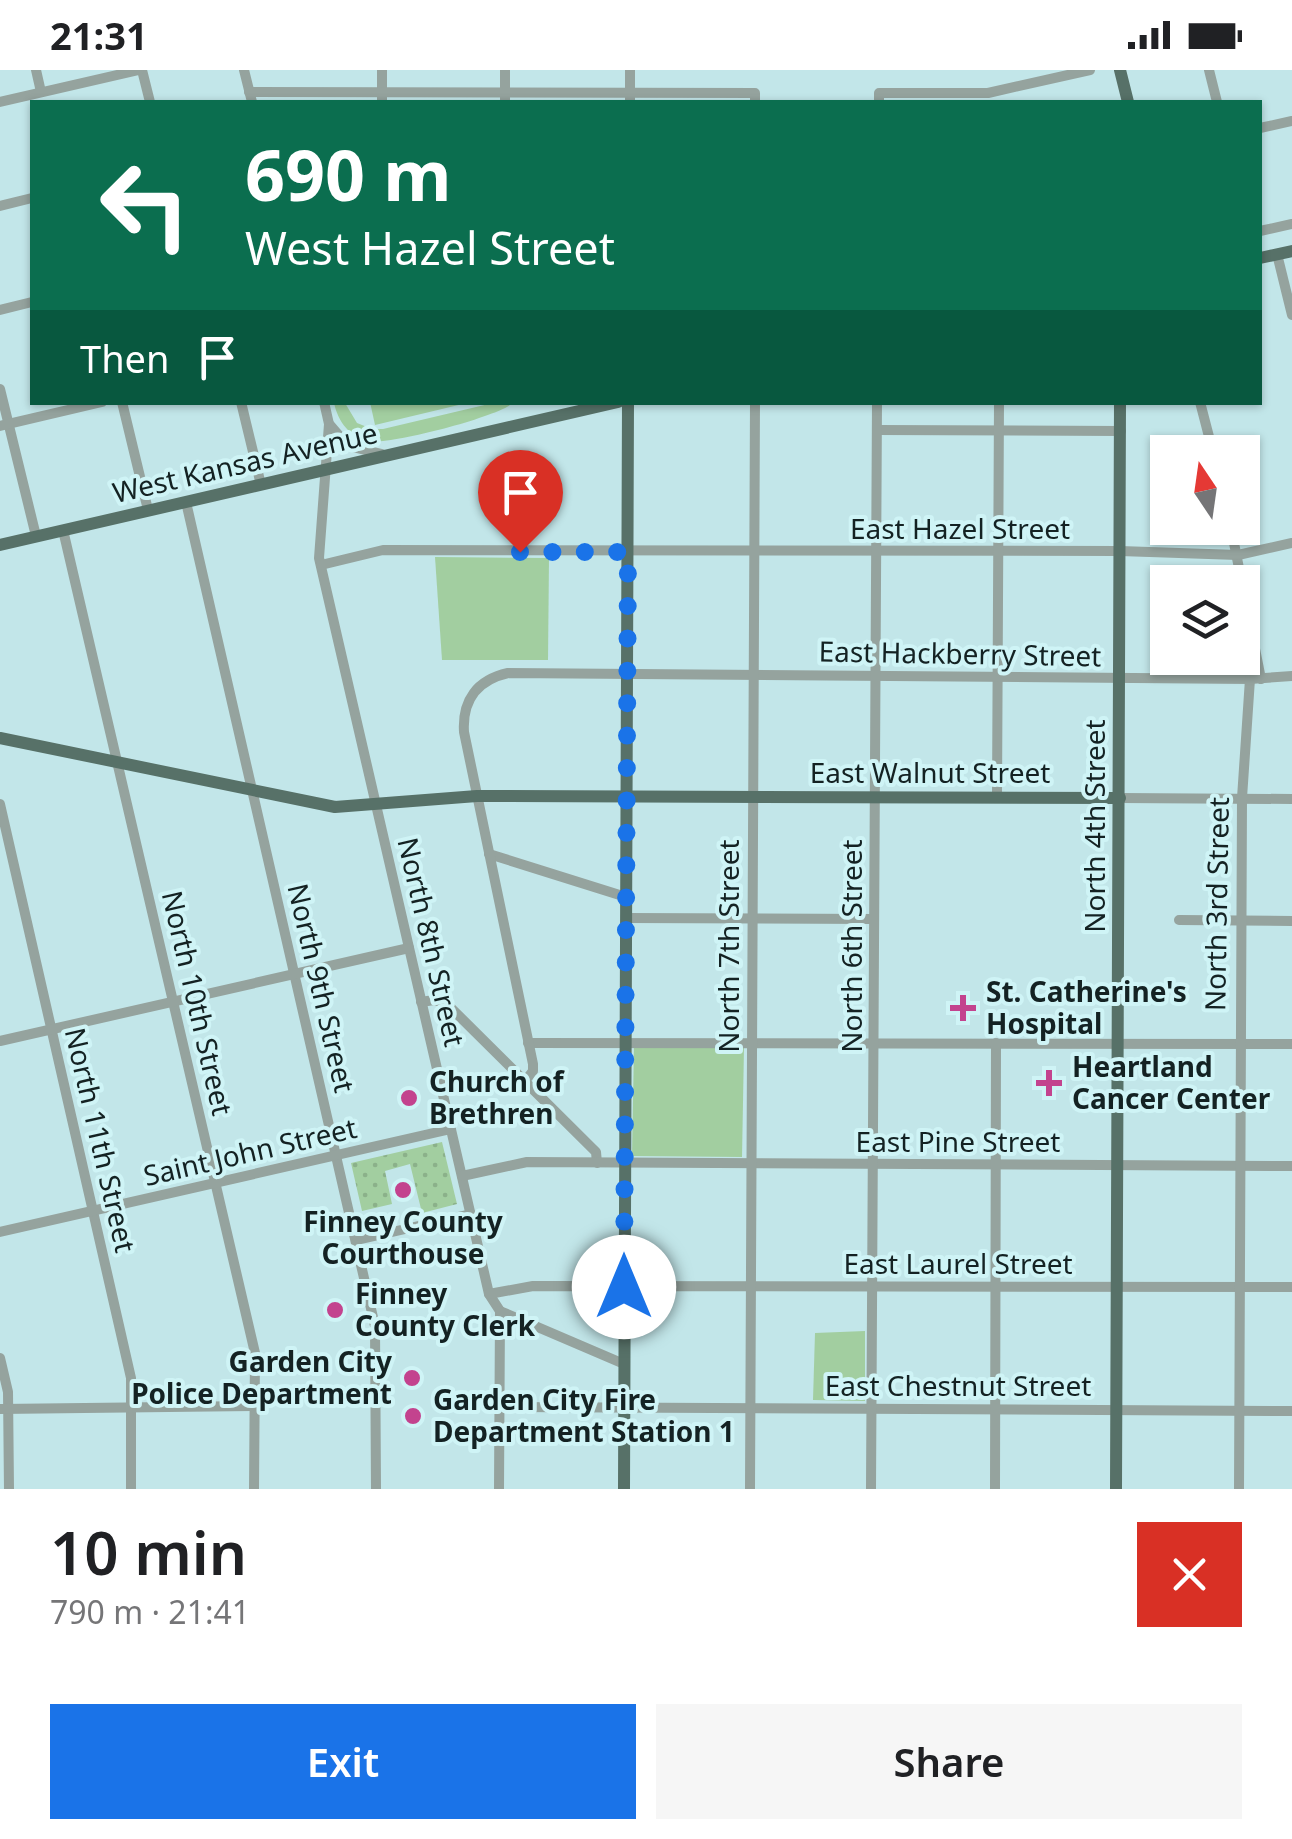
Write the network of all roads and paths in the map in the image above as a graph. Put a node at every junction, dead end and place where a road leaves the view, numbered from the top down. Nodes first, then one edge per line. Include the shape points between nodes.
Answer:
1 (36, 70) edge
2 (140, 70) edge
3 (244, 70) edge
4 (382, 70) edge
5 (505, 70) edge
6 (630, 70) edge
7 (1090, 70) edge
8 (1120, 70) edge
9 (1209, 70) edge
10 (1007, 90) junction
11 (41, 92) junction
12 (250, 97) edge
13 (382, 97) edge
14 (505, 97) edge
15 (630, 97) edge
16 (755, 98) edge
17 (879, 98) edge
18 (149, 100) edge
19 (1010, 100) edge
20 (1128, 100) edge
21 (1216, 100) edge
22 (0, 102) edge
23 (1292, 121) edge
24 (1262, 128) edge
25 (30, 199) edge
26 (0, 206) edge
27 (1292, 224) edge
28 (1262, 232) edge
29 (1292, 251) edge
30 (1277, 254) junction
31 (1262, 258) edge
32 (30, 302) edge
33 (0, 310) edge
34 (1292, 315) edge
35 (0, 389) edge
36 (89, 405) edge
37 (123, 405) edge
38 (242, 405) edge
39 (325, 405) edge
40 (605, 405) edge
41 (628, 405) edge
42 (755, 405) edge
43 (877, 405) edge
44 (999, 405) edge
45 (1120, 405) edge
46 (1201, 405) edge
47 (329, 424) junction
48 (4, 425) edge
49 (877, 430) junction
50 (998, 430) junction
51 (1121, 431) junction
52 (1208, 435) edge
53 (394, 454) junction
54 (326, 470) junction
55 (261, 485) junction
56 (186, 502) junction
57 (148, 510) junction
58 (63, 530) junction
59 (36, 536) junction
60 (1292, 543) edge
61 (0, 545) edge
62 (1236, 545) edge
63 (998, 551) junction
64 (1120, 551) junction
65 (628, 552) junction
66 (753, 552) junction
67 (876, 552) junction
68 (1238, 554) junction
69 (321, 564) junction
70 (627, 674) junction
71 (752, 675) junction
72 (875, 676) junction
73 (1292, 676) edge
74 (998, 677) junction
75 (1120, 678) junction
76 (1256, 680) junction
77 (0, 738) edge
78 (118, 763) junction
79 (252, 791) junction
80 (476, 796) junction
81 (627, 797) junction
82 (752, 798) junction
83 (876, 798) junction
84 (998, 798) junction
85 (1120, 798) junction
86 (1242, 798) junction
87 (1292, 798) edge
88 (0, 804) edge
89 (377, 806) junction
90 (490, 854) junction
91 (626, 897) junction
92 (626, 918) junction
93 (752, 918) junction
94 (874, 919) junction
95 (1179, 920) dead end
96 (1242, 921) junction
97 (1292, 921) edge
98 (409, 948) junction
99 (295, 974) junction
100 (174, 1001) junction
101 (422, 1002) junction
102 (52, 1029) junction
103 (0, 1041) edge
104 (625, 1042) junction
105 (752, 1042) junction
106 (528, 1043) junction
107 (874, 1043) junction
108 (996, 1043) junction
109 (1120, 1043) junction
110 (1241, 1044) junction
111 (1292, 1044) edge
112 (525, 1081) junction
113 (451, 1129) junction
114 (337, 1156) junction
115 (597, 1163) junction
116 (625, 1163) junction
117 (751, 1164) junction
118 (873, 1164) junction
119 (995, 1164) junction
120 (1118, 1165) junction
121 (1240, 1166) junction
122 (1292, 1166) edge
123 (462, 1176) junction
124 (216, 1183) junction
125 (94, 1211) junction
126 (471, 1214) junction
127 (0, 1232) edge
128 (357, 1240) junction
129 (624, 1287) junction
130 (751, 1287) junction
131 (872, 1287) junction
132 (995, 1287) junction
133 (1118, 1287) junction
134 (1240, 1287) junction
135 (1292, 1287) edge
136 (489, 1294) junction
137 (500, 1311) junction
138 (0, 1358) edge
139 (624, 1364) junction
140 (132, 1406) junction
141 (254, 1406) junction
142 (500, 1407) junction
143 (4, 1408) edge
144 (624, 1408) junction
145 (872, 1408) junction
146 (750, 1409) junction
147 (994, 1409) junction
148 (1117, 1409) junction
149 (1239, 1410) junction
150 (1292, 1410) edge
151 (9, 1489) edge
152 (131, 1489) edge
153 (254, 1489) edge
154 (376, 1489) edge
155 (499, 1489) edge
156 (624, 1489) edge
157 (750, 1489) edge
158 (871, 1489) edge
159 (994, 1489) edge
160 (1116, 1489) edge
161 (1239, 1489) edge

1 - 11 street
2 - 11 street
2 - 18 street
3 - 12 street
4 - 13 street
5 - 14 street
6 - 15 street
7 - 10 street
8 - 20 main road
9 - 21 street
10 - 17 street
10 - 19 street
11 - 22 street
12 - 13 street
13 - 14 street
14 - 15 street
15 - 16 street
23 - 24 street
25 - 26 street
27 - 28 street
29 - 30 main road
30 - 31 main road
30 - 34 street
32 - 33 street
35 - 48 street
36 - 48 street
37 - 57 street
38 - 55 street
39 - 47 street, North 8th Street
40 - 53 main road, West Kansas Avenue
41 - 65 main road
42 - 66 street, North 7th Street
43 - 49 street, North 6th Street
44 - 50 street
45 - 51 main road, North 4th Street
46 - 52 street
47 - 53 street via 348,446
47 - 54 street, North 8th Street
48 - 59 street
49 - 50 street
49 - 67 street, North 6th Street
50 - 51 street
50 - 63 street
51 - 64 main road, North 4th Street
53 - 54 main road, West Kansas Avenue
54 - 55 main road, West Kansas Avenue
54 - 69 street, North 8th Street
55 - 56 main road, West Kansas Avenue
56 - 57 main road, West Kansas Avenue
56 - 79 street, North 9th Street
57 - 58 main road, West Kansas Avenue
58 - 59 main road, West Kansas Avenue
58 - 78 street, North 10th Street
59 - 61 main road, West Kansas Avenue
60 - 68 street, East Hazel Street
62 - 68 street, North 3rd Street
63 - 64 street, East Hazel Street
63 - 67 street, East Hazel Street
63 - 74 street
64 - 68 street, East Hazel Street
64 - 75 main road, North 4th Street
65 - 66 street, East Hazel Street
65 - 69 street, East Hazel Street via 383,550
65 - 70 main road
66 - 67 street, East Hazel Street
66 - 71 street, North 7th Street
67 - 72 street, North 6th Street
68 - 76 street, North 3rd Street
69 - 89 street, North 8th Street
70 - 71 street, East Hackberry Street
70 - 80 street, East Hackberry Street via 508,673 484,682 464,706
70 - 81 main road
71 - 72 street, East Hackberry Street
71 - 82 street, North 7th Street
72 - 74 street, East Hackberry Street
72 - 83 street, North 6th Street
73 - 76 street, East Hackberry Street
74 - 75 street, East Hackberry Street
74 - 84 street
75 - 76 street, East Hackberry Street
75 - 85 main road, North 4th Street
76 - 86 street, North 3rd Street
77 - 78 main road, East Walnut Street
78 - 79 main road, East Walnut Street
78 - 100 street, North 10th Street
79 - 89 main road, East Walnut Street via 335,807
79 - 99 street, North 9th Street
80 - 81 main road, East Walnut Street
80 - 89 main road, East Walnut Street
80 - 90 street
81 - 82 main road, East Walnut Street
81 - 91 main road
82 - 83 main road, East Walnut Street
82 - 93 street, North 7th Street
83 - 84 main road, East Walnut Street
83 - 94 street, North 6th Street
84 - 85 main road, East Walnut Street
85 - 86 street, East Walnut Street
85 - 109 main road, North 4th Street
86 - 87 street, East Walnut Street
86 - 96 street, North 3rd Street
88 - 102 street, North 11th Street
89 - 98 street, North 8th Street
90 - 91 street
90 - 106 street
91 - 92 main road
92 - 93 street
92 - 104 main road
93 - 94 street
93 - 105 street, North 7th Street
94 - 107 street, North 6th Street
95 - 96 street
96 - 97 street
96 - 110 street, North 3rd Street
98 - 99 street
98 - 101 street, North 8th Street
99 - 100 street
99 - 114 street, North 9th Street
100 - 102 street
100 - 124 street, North 10th Street
101 - 112 street via 446,1004
101 - 113 street, North 8th Street
102 - 103 street
102 - 125 street, North 11th Street
104 - 105 street
104 - 106 street
104 - 116 main road
105 - 107 street
105 - 117 street, North 7th Street
106 - 112 street via 534,1068
107 - 108 street
107 - 118 street, North 6th Street
108 - 109 street
108 - 119 street
109 - 110 street
109 - 120 main road, North 4th Street
110 - 111 street
110 - 121 street, North 3rd Street
112 - 115 street via 596,1152
113 - 114 street, Saint John Street
113 - 123 street, North 8th Street
114 - 124 street, Saint John Street
114 - 128 street, North 9th Street
115 - 116 street, East Pine Street
115 - 123 street, East Pine Street via 527,1162
116 - 117 street, East Pine Street
116 - 129 main road
117 - 118 street, East Pine Street
117 - 130 street, North 7th Street
118 - 119 street, East Pine Street
118 - 131 street, North 6th Street
119 - 120 street, East Pine Street
119 - 132 street
120 - 121 street, East Pine Street
120 - 133 main road, North 4th Street
121 - 122 street, East Pine Street
121 - 134 street, North 3rd Street
123 - 126 street, North 8th Street
124 - 125 street, Saint John Street
124 - 141 street, North 10th Street via 255,1353
125 - 127 street, Saint John Street
125 - 140 street, North 11th Street via 132,1378
126 - 128 street
126 - 136 street, North 8th Street
128 - 154 street, North 9th Street via 375,1326
129 - 130 street, East Laurel Street
129 - 136 street, East Laurel Street via 532,1286
129 - 139 main road
130 - 131 street, East Laurel Street
130 - 146 street, North 7th Street
131 - 132 street, East Laurel Street
131 - 145 street, North 6th Street
132 - 133 street, East Laurel Street
132 - 147 street
133 - 134 street, East Laurel Street
133 - 148 main road, North 4th Street
134 - 135 street, East Laurel Street
134 - 149 street, North 3rd Street
136 - 137 street, North 8th Street
137 - 139 street
137 - 142 street
138 - 143 street
139 - 144 main road
140 - 141 street
140 - 143 street
140 - 152 street, North 11th Street
141 - 153 street, North 10th Street
142 - 144 street, East Chestnut Street
142 - 155 street
143 - 151 street
144 - 146 street, East Chestnut Street
144 - 156 main road
145 - 146 street, East Chestnut Street
145 - 147 street, East Chestnut Street
145 - 158 street, North 6th Street
146 - 157 street, North 7th Street
147 - 148 street, East Chestnut Street
147 - 159 street
148 - 149 street, East Chestnut Street
148 - 160 main road, North 4th Street
149 - 150 street, East Chestnut Street
149 - 161 street, North 3rd Street

